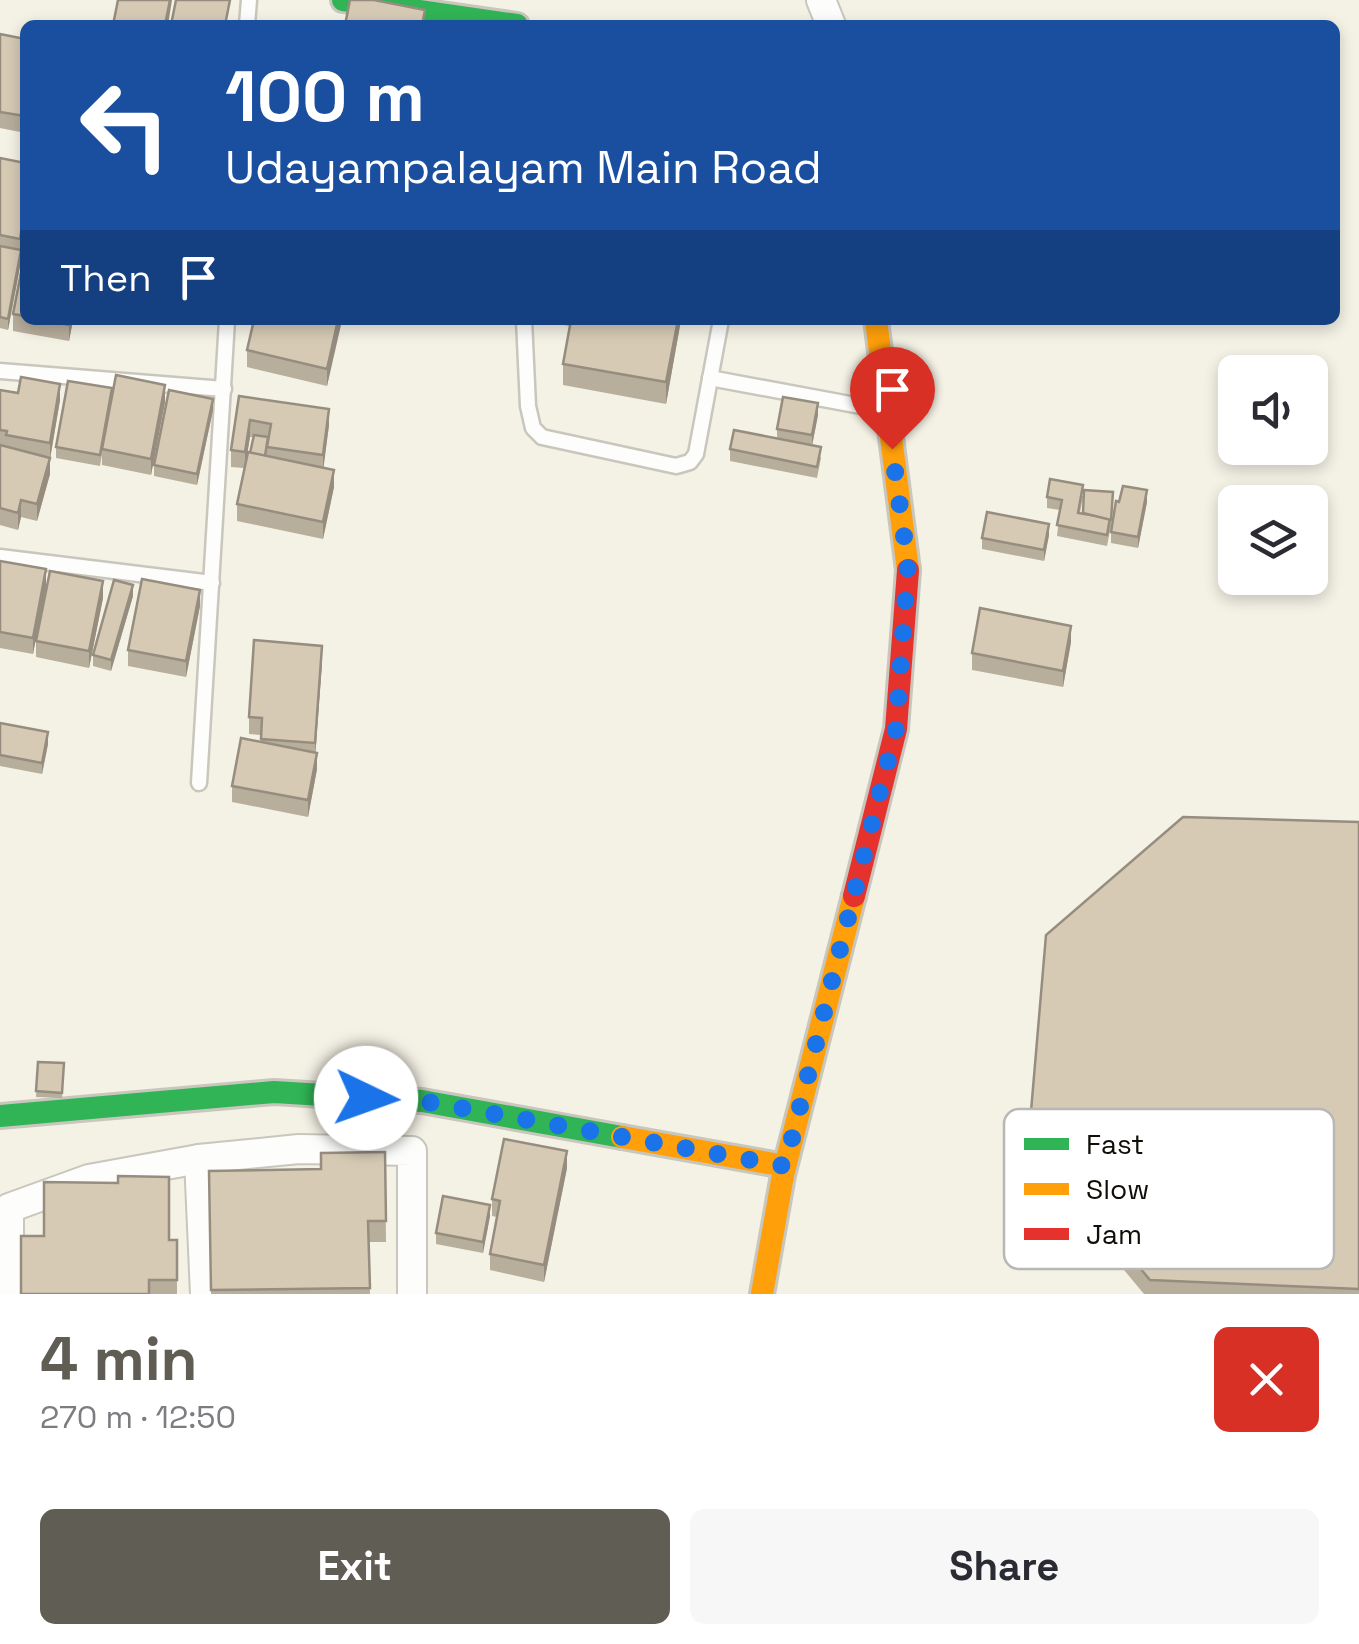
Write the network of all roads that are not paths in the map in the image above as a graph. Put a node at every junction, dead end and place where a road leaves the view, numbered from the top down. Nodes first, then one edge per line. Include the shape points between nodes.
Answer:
1 (343, 0) edge
2 (482, 20) edge
3 (227, 325) edge
4 (524, 325) edge
5 (720, 325) edge
6 (877, 325) edge
7 (0, 371) edge
8 (710, 378) junction
9 (224, 389) junction
10 (888, 410) junction
11 (0, 558) edge
12 (212, 583) junction
13 (199, 783) dead end
14 (0, 1116) edge
15 (200, 1160) junction
16 (785, 1166) junction
17 (9, 1294) edge
18 (206, 1294) edge
19 (412, 1294) edge
20 (762, 1294) edge

1 - 2 street
3 - 9 lane
4 - 8 lane via 528,406 542,437 676,466 690,462
5 - 8 lane
6 - 10 street
7 - 9 lane
8 - 10 lane
9 - 12 lane
10 - 16 street via 908,565 896,729
11 - 12 lane
12 - 13 lane
14 - 16 street via 274,1092 422,1101
15 - 17 street via 88,1179 9,1208
15 - 18 street
15 - 19 street via 299,1149 412,1151
16 - 20 street

